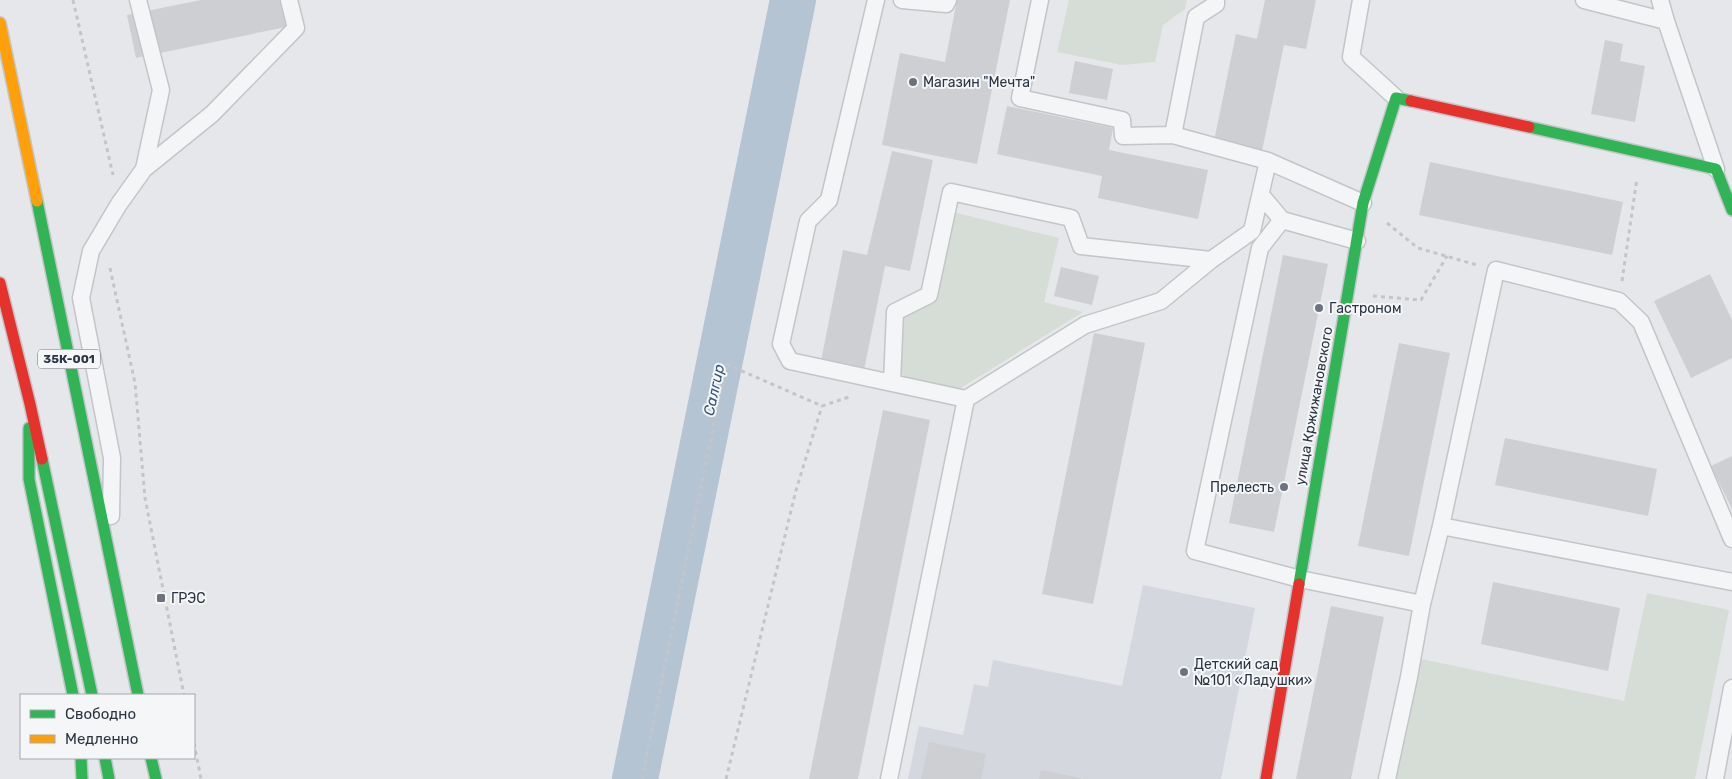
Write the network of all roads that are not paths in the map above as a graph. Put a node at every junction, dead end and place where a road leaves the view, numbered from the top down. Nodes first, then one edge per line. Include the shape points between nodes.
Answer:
1 (138, 0) edge
2 (289, 0) edge
3 (876, 0) edge
4 (902, 0) edge
5 (948, 0) edge
6 (1040, 0) edge
7 (1216, 0) edge
8 (1361, 0) edge
9 (1584, 0) edge
10 (1660, 0) edge
11 (1666, 21) junction
12 (0, 23) edge
13 (1396, 98) junction
14 (1173, 135) junction
15 (1268, 161) junction
16 (144, 169) junction
17 (1716, 169) junction
18 (1261, 195) junction
19 (1363, 203) junction
20 (1732, 210) edge
21 (1282, 220) junction
22 (1357, 241) junction
23 (1211, 260) junction
24 (0, 283) edge
25 (4, 348) dead end
26 (892, 383) junction
27 (966, 399) junction
28 (30, 404) junction
29 (1441, 526) junction
30 (1732, 539) edge
31 (110, 555) junction
32 (1300, 579) junction
33 (1732, 582) edge
34 (1422, 604) junction
35 (1732, 688) edge
36 (73, 694) edge
37 (92, 694) edge
38 (138, 694) edge
39 (80, 759) edge
40 (105, 759) edge
41 (151, 759) edge
42 (82, 779) edge
43 (109, 779) edge
44 (156, 779) edge
45 (889, 779) edge
46 (1266, 779) edge
47 (1387, 779) edge
48 (1715, 779) edge

1 - 16 lane via 161,90
2 - 16 lane via 296,28 212,114
3 - 26 lane via 829,200 808,222 781,344 790,361
4 - 5 lane via 946,4
6 - 14 lane via 1020,98 1122,120 1123,136
7 - 14 lane via 1216,4 1196,17
8 - 13 lane via 1351,57
9 - 11 lane
10 - 11 lane
11 - 17 lane
12 - 31 street, 35К-001
13 - 17 street
13 - 19 street, улица Кржижановского
14 - 15 lane
15 - 18 lane
15 - 19 lane
16 - 31 lane via 91,251 81,298 112,458
17 - 20 street
18 - 21 lane
18 - 23 lane via 1252,231
19 - 22 street, улица Кржижановского
21 - 22 lane
21 - 32 lane via 1260,248 1196,550
22 - 32 street, улица Кржижановского
23 - 26 lane via 1081,246 1071,218 951,192 929,295 895,312
23 - 27 lane via 1161,301 1085,325
24 - 28 street, 35К-001
25 - 28 street
26 - 27 lane
27 - 45 lane
28 - 36 street via 29,479
28 - 37 street, 35К-001
29 - 30 lane via 1496,270 1619,301 1641,322
29 - 33 lane
29 - 34 lane
31 - 38 street, 35К-001
32 - 34 lane
32 - 46 street, улица Кржижановского
34 - 47 lane
35 - 48 lane
39 - 42 street
40 - 43 street
41 - 44 street

